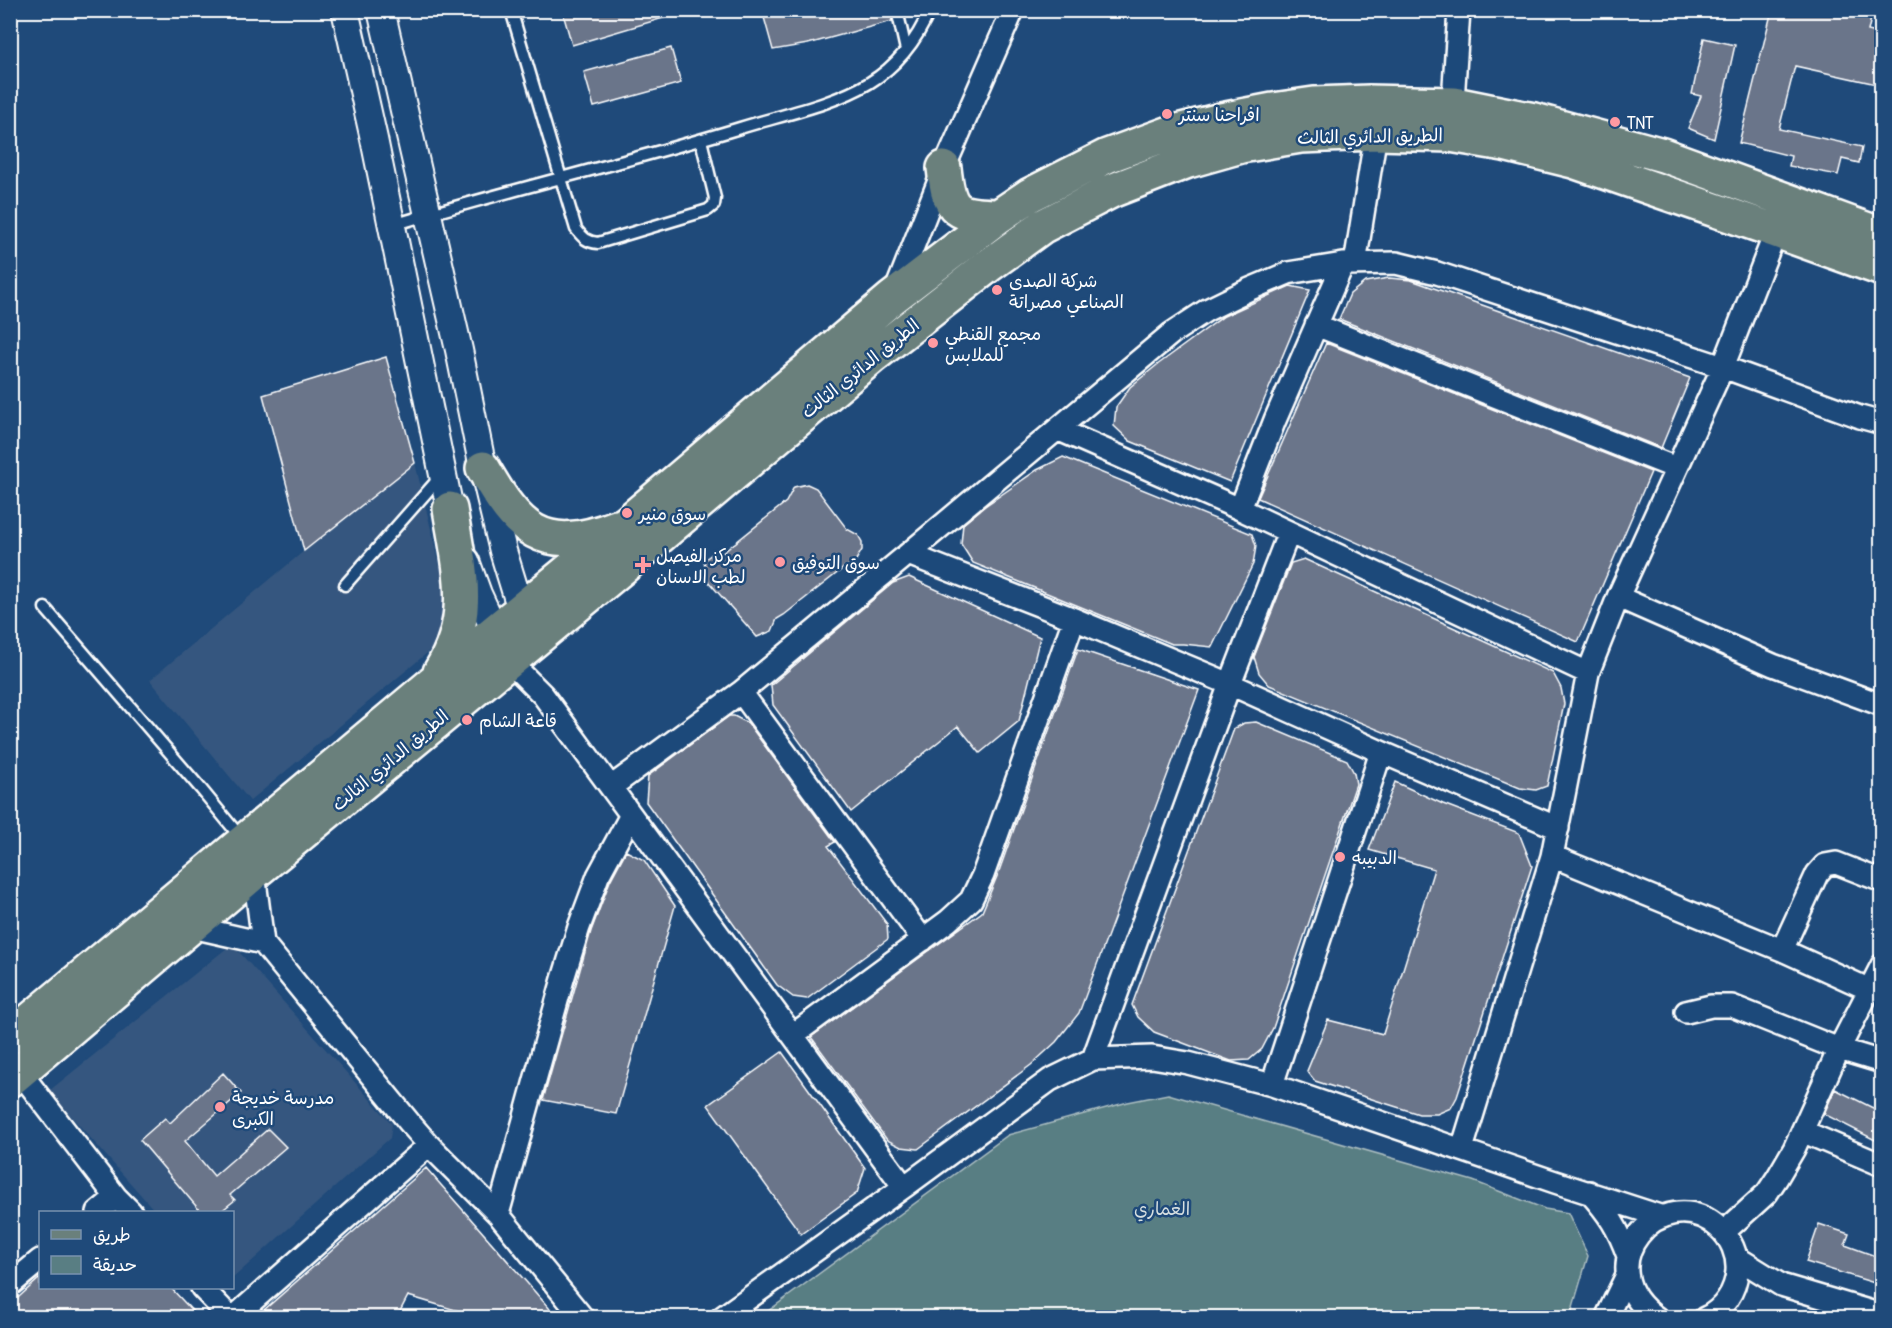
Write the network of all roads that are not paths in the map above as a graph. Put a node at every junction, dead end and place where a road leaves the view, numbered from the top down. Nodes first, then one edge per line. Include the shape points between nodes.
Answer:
1 (345, 10) edge
2 (381, 10) edge
3 (512, 10) edge
4 (897, 10) edge
5 (930, 10) edge
6 (1013, 10) edge
7 (1459, 10) edge
8 (906, 50) junction
9 (1452, 119) junction
10 (1376, 133) junction
11 (701, 140) junction
12 (944, 168) junction
13 (561, 177) junction
14 (427, 214) junction
15 (999, 216) junction
16 (391, 225) junction
17 (1776, 231) junction
18 (1881, 235) edge
19 (1349, 264) junction
20 (1881, 269) edge
21 (892, 298) junction
22 (1316, 326) junction
23 (1723, 367) junction
24 (1881, 423) edge
25 (1057, 429) junction
26 (483, 468) junction
27 (1676, 468) junction
28 (443, 473) junction
29 (450, 509) junction
30 (1240, 509) junction
31 (628, 522) junction
32 (1289, 532) junction
33 (908, 554) junction
34 (345, 585) dead end
35 (1618, 597) junction
36 (45, 608) dead end
37 (521, 610) junction
38 (1074, 619) junction
39 (495, 631) junction
40 (520, 653) junction
41 (1588, 673) junction
42 (433, 683) junction
43 (1230, 684) junction
44 (741, 692) junction
45 (1881, 705) edge
46 (1381, 752) junction
47 (611, 787) junction
48 (631, 815) junction
49 (1558, 828) junction
50 (244, 842) junction
51 (1552, 856) junction
52 (254, 873) junction
53 (1881, 881) edge
54 (192, 927) junction
55 (923, 940) junction
56 (263, 943) junction
57 (1782, 950) junction
58 (1877, 974) edge
59 (1686, 1012) dead end
60 (793, 1035) junction
61 (10, 1037) edge
62 (1839, 1049) junction
63 (1094, 1059) junction
64 (1881, 1062) edge
65 (15, 1076) edge
66 (1272, 1085) junction
67 (1802, 1131) junction
68 (429, 1145) junction
69 (1462, 1149) junction
70 (1881, 1165) edge
71 (904, 1187) junction
72 (1589, 1192) junction
73 (123, 1205) edge
74 (102, 1211) edge
75 (498, 1214) junction
76 (1663, 1216) junction
77 (1724, 1232) junction
78 (1736, 1257) junction
79 (39, 1261) edge
80 (1627, 1266) junction
81 (1781, 1285) junction
82 (10, 1286) edge
83 (204, 1289) edge
84 (1728, 1303) edge
85 (1881, 1315) edge
86 (232, 1317) edge
87 (583, 1317) edge
88 (721, 1317) edge
89 (1606, 1317) edge
90 (1657, 1317) edge
91 (1705, 1317) edge

1 - 16 street
2 - 14 street
3 - 13 lane
4 - 8 lane
5 - 8 lane
6 - 12 street
7 - 9 street
8 - 11 lane via 879,76 853,92
9 - 10 main road, الطريق الدائري الثالث
9 - 15 main road, الطريق الدائري الثالث via 1369,102 1314,104 1221,120 1107,156 1029,195
9 - 17 main road, الطريق الدائري الثالث via 1504,144 1573,161
9 - 18 main road, الطريق الدائري الثالث via 1534,120 1663,155
10 - 19 street
10 - 40 main road, الطريق الدائري الثالث via 1301,136 1198,158 1111,191 1043,226 873,356
11 - 13 lane
11 - 13 lane via 714,205 703,212 598,243 583,238 576,229
12 - 15 main road via 950,199 957,210 970,215
12 - 21 street
13 - 14 lane
14 - 16 lane
14 - 26 street
15 - 21 main road, الطريق الدائري الثالث
16 - 28 street
17 - 20 main road, الطريق الدائري الثالث
17 - 23 street
19 - 22 street
19 - 23 street via 1396,263 1437,273
19 - 25 street via 1288,273 1207,310 1172,333
21 - 31 main road, الطريق الدائري الثالث
22 - 27 street
22 - 30 street
23 - 24 street
23 - 27 street
25 - 30 street
25 - 33 street
26 - 31 main road via 514,515 543,536 562,540 582,537
26 - 37 street
27 - 35 street
28 - 29 street
28 - 34 lane
29 - 39 street via 478,594
29 - 42 main road via 462,583 462,612 449,657
30 - 32 street
31 - 37 main road, الطريق الدائري الثالث
32 - 41 street
32 - 43 street
33 - 38 street
33 - 44 street
35 - 41 street
35 - 45 street via 1773,665
36 - 50 lane
37 - 39 main road, الطريق الدائري الثالث
37 - 40 street
38 - 43 street
38 - 55 street via 983,875 971,900
39 - 40 street
39 - 42 main road, الطريق الدائري الثالث
40 - 47 street via 543,695
40 - 52 main road, الطريق الدائري الثالث
41 - 49 street
42 - 50 main road, الطريق الدائري الثالث
43 - 46 street
43 - 63 street
44 - 47 street
44 - 55 street
46 - 49 street
46 - 66 street
47 - 48 street
48 - 60 street
48 - 75 street via 598,876 579,927
49 - 51 street
50 - 61 main road, الطريق الدائري الثالث
51 - 57 street
51 - 69 street
52 - 54 main road, الطريق الدائري الثالث
52 - 56 street
53 - 57 street via 1836,863 1825,865 1817,874
54 - 56 street
54 - 65 main road, الطريق الدائري الثالث
55 - 60 street
56 - 68 street
57 - 58 street
58 - 62 street
59 - 62 street via 1732,1006
60 - 71 street
62 - 64 street
62 - 67 street
63 - 66 street via 1152,1057
63 - 71 street via 1050,1080
65 - 73 street
66 - 69 street
67 - 70 street
67 - 77 street via 1767,1193
68 - 75 street
68 - 86 street
69 - 72 street
71 - 88 street
72 - 76 street
72 - 80 street via 1617,1228
73 - 74 street
75 - 87 street
76 - 77 street via 1696,1214
76 - 80 street via 1635,1239
77 - 78 street
78 - 81 street
78 - 84 street via 1737,1272
79 - 82 street
80 - 89 street
80 - 90 street via 1632,1293 1643,1308
81 - 84 street
81 - 85 street
83 - 86 street
84 - 91 street

